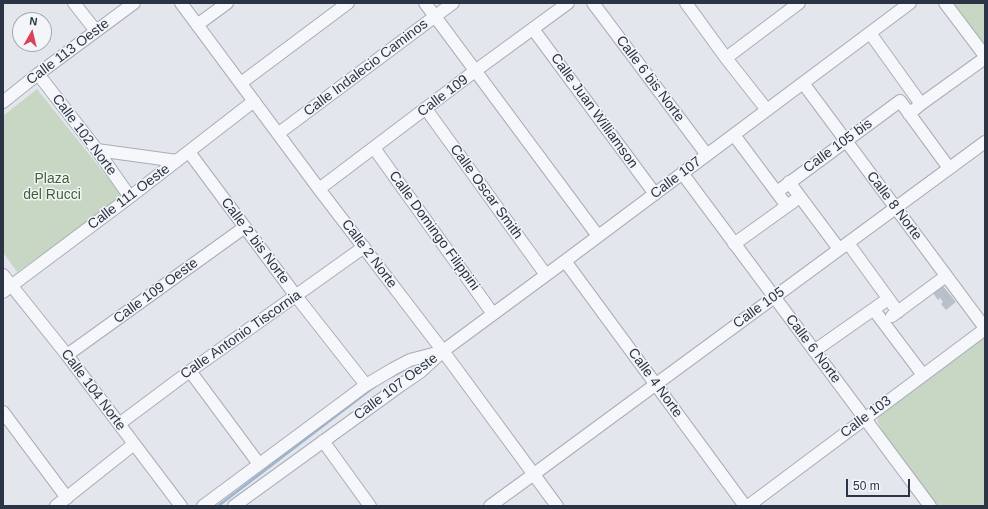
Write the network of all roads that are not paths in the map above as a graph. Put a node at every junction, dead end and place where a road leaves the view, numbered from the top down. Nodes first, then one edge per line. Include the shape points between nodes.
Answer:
1 (74, 3) edge
2 (134, 3) edge
3 (180, 3) edge
4 (227, 3) edge
5 (348, 3) edge
6 (425, 3) edge
7 (453, 3) edge
8 (568, 3) edge
9 (594, 3) edge
10 (686, 3) edge
11 (799, 3) edge
12 (910, 3) edge
13 (945, 3) edge
14 (435, 17) junction
15 (197, 25) junction
16 (533, 29) junction
17 (96, 31) junction
18 (870, 33) junction
19 (985, 57) edge
20 (726, 58) junction
21 (476, 71) junction
22 (38, 74) junction
23 (241, 83) junction
24 (803, 83) junction
25 (254, 101) junction
26 (3, 102) edge
27 (921, 104) junction
28 (426, 109) junction
29 (767, 110) junction
30 (910, 114) junction
31 (279, 134) junction
32 (734, 135) junction
33 (846, 141) junction
34 (985, 142) edge
35 (374, 148) junction
36 (97, 150) junction
37 (189, 152) junction
38 (707, 155) junction
39 (177, 161) junction
40 (950, 168) junction
41 (682, 173) junction
42 (790, 182) junction
43 (319, 189) junction
44 (777, 192) junction
45 (655, 194) junction
46 (130, 196) junction
47 (800, 197) junction
48 (787, 206) junction
49 (895, 208) junction
50 (245, 227) junction
51 (598, 236) junction
52 (734, 244) junction
53 (844, 246) junction
54 (364, 247) junction
55 (565, 261) junction
56 (3, 275) edge
57 (546, 275) junction
58 (946, 276) junction
59 (7, 289) edge
60 (296, 296) junction
61 (774, 297) junction
62 (888, 299) junction
63 (874, 310) junction
64 (898, 312) junction
65 (493, 314) junction
66 (883, 323) junction
67 (985, 329) edge
68 (442, 351) junction
69 (814, 351) junction
70 (67, 355) junction
71 (190, 371) junction
72 (923, 375) junction
73 (656, 384) junction
74 (366, 385) junction
75 (3, 412) edge
76 (865, 419) junction
77 (119, 424) junction
78 (323, 442) junction
79 (134, 444) junction
80 (259, 464) junction
81 (534, 474) junction
82 (67, 498) junction
83 (56, 506) edge
84 (181, 506) edge
85 (203, 506) edge
86 (234, 506) edge
87 (370, 506) edge
88 (490, 506) edge
89 (558, 506) edge
90 (745, 506) edge
91 (748, 506) edge
92 (930, 506) edge

1 - 17 street
2 - 17 street, Calle 113 Oeste
3 - 15 street, Calle 2 Norte
4 - 15 street
5 - 23 street
6 - 14 street
7 - 14 street, Calle Indalecio Caminos
8 - 16 street, Calle 109
9 - 38 street, Calle 6 bis Norte
10 - 20 street
11 - 20 street
12 - 18 street, Calle 107
13 - 19 street
14 - 21 street
14 - 31 street, Calle Indalecio Caminos
15 - 23 street, Calle 2 Norte
16 - 21 street, Calle 109
16 - 45 street, Calle Juan Williamson
17 - 22 street, Calle 113 Oeste
18 - 24 street, Calle 107
18 - 27 street
19 - 27 street
20 - 29 street
21 - 28 street, Calle 109
21 - 51 street
22 - 26 street, Calle 113 Oeste
22 - 36 street, Calle 102 Norte
23 - 25 street, Calle 2 Norte
24 - 29 street, Calle 107
24 - 33 street, Calle 8 Norte
25 - 31 street, Calle 2 Norte
25 - 37 street, Calle 111 Oeste
27 - 30 street
28 - 35 street, Calle 109
28 - 57 street, Calle Oscar Smith
29 - 32 street, Calle 107
30 - 33 street, Calle 105 bis via 900,101
30 - 40 street
31 - 43 street, Calle 2 Norte
32 - 38 street, Calle 107
32 - 44 street
33 - 42 street, Calle 105 bis
33 - 49 street, Calle 8 Norte
34 - 40 street, Calle 105
35 - 43 street, Calle 109
35 - 65 street, Calle Domingo Filippini
36 - 39 street
36 - 46 street, Calle 102 Norte
37 - 39 street, Calle 111 Oeste
37 - 50 street, Calle 2 bis Norte
38 - 41 street, Calle 107
39 - 46 street, Calle 111 Oeste
40 - 49 street, Calle 105
41 - 45 street, Calle 107
41 - 52 street, Calle 6 Norte
42 - 44 street, Calle 105 bis
42 - 47 street
43 - 54 street, Calle 2 Norte
44 - 48 street
45 - 51 street, Calle 107
46 - 59 street, Calle 111 Oeste
47 - 48 street
47 - 53 street
48 - 52 street
49 - 53 street, Calle 105
49 - 58 street, Calle 8 Norte
50 - 60 street, Calle 2 bis Norte
50 - 70 street, Calle 109 Oeste
51 - 55 street, Calle 107
52 - 61 street, Calle 6 Norte
53 - 61 street, Calle 105
53 - 62 street
54 - 60 street, Calle Antonio Tiscornia
54 - 68 street, Calle 2 Norte
55 - 57 street, Calle 107
55 - 73 street, Calle 4 Norte
56 - 59 street, Calle 104 Norte
57 - 65 street, Calle 107
58 - 64 street
58 - 67 street, Calle 8 Norte
59 - 70 street, Calle 104 Norte
60 - 71 street, Calle Antonio Tiscornia
60 - 74 street, Calle 2 bis Norte
61 - 69 street, Calle 6 Norte
61 - 73 street, Calle 105
62 - 63 street
62 - 64 street
63 - 66 street
63 - 69 street
64 - 66 street
65 - 68 street, Calle 107
66 - 72 street
67 - 72 street, Calle 103
68 - 74 street, Calle 107 Oeste via 410,360
68 - 78 street, Calle 107 Oeste via 420,372
68 - 81 street, Calle 2 Norte
69 - 76 street, Calle 6 Norte
70 - 77 street, Calle 104 Norte
71 - 77 street, Calle Antonio Tiscornia
71 - 80 street
72 - 76 street, Calle 103
73 - 81 street, Calle 105
73 - 90 street, Calle 4 Norte
74 - 80 street, Calle 107 Oeste
75 - 82 street
76 - 91 street, Calle 103
76 - 92 street, Calle 6 Norte
77 - 79 street, Calle 104 Norte
78 - 86 street, Calle 107 Oeste
78 - 87 street
79 - 82 street
79 - 84 street, Calle 104 Norte
80 - 85 street, Calle 107 Oeste
81 - 88 street, Calle 105
81 - 89 street, Calle 2 Norte
82 - 83 street

